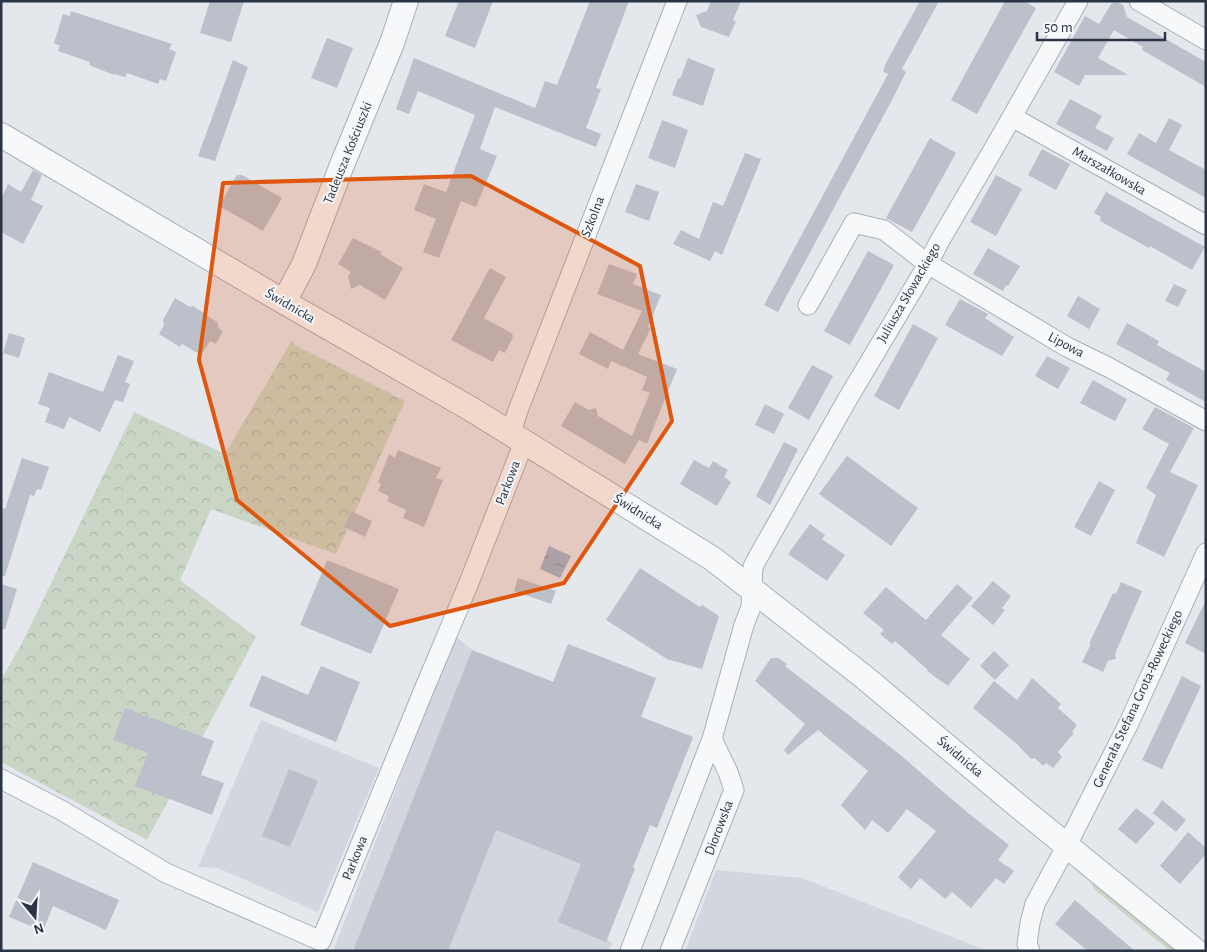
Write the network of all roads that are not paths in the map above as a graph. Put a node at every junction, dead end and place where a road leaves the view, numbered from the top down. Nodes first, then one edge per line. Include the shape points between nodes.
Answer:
1 (406, 1) edge
2 (677, 1) edge
3 (1078, 1) edge
4 (1139, 1) edge
5 (1206, 40) edge
6 (1012, 117) junction
7 (1, 135) edge
8 (1206, 225) edge
9 (928, 264) junction
10 (284, 302) junction
11 (808, 305) dead end
12 (1206, 421) edge
13 (517, 438) junction
14 (1206, 553) edge
15 (753, 589) junction
16 (712, 740) junction
17 (728, 772) junction
18 (700, 773) junction
19 (1, 779) edge
20 (1067, 845) junction
21 (630, 951) edge
22 (670, 951) edge
23 (1030, 951) edge
24 (1196, 951) edge

1 - 10 street, Tadeusza Kościuszki via 304,264
2 - 13 street, Szkolna via 521,403
3 - 6 street, Juliusza Słowackiego
4 - 5 street
6 - 8 street, Marszałkowska
6 - 9 street, Juliusza Słowackiego
7 - 10 street, Świdnicka
9 - 11 street, Lipowa via 884,230 854,223
9 - 12 street, Lipowa via 1067,347
9 - 15 street, Juliusza Słowackiego via 764,545 754,566
10 - 13 street, Świdnicka
13 - 15 street, Świdnicka via 713,559
13 - 19 street, Parkowa via 468,585 321,941 166,873 61,810
14 - 20 street, Generała Stefana Grota-Roweckiego via 1130,723
15 - 16 street via 751,607
15 - 20 street, Świdnicka
16 - 17 street, Diorowska
16 - 18 street
17 - 18 street via 718,769
17 - 22 street, Diorowska via 734,790
18 - 21 street
20 - 23 street, Generała Stefana Grota-Roweckiego via 1035,904 1027,944
20 - 24 street, Świdnicka

